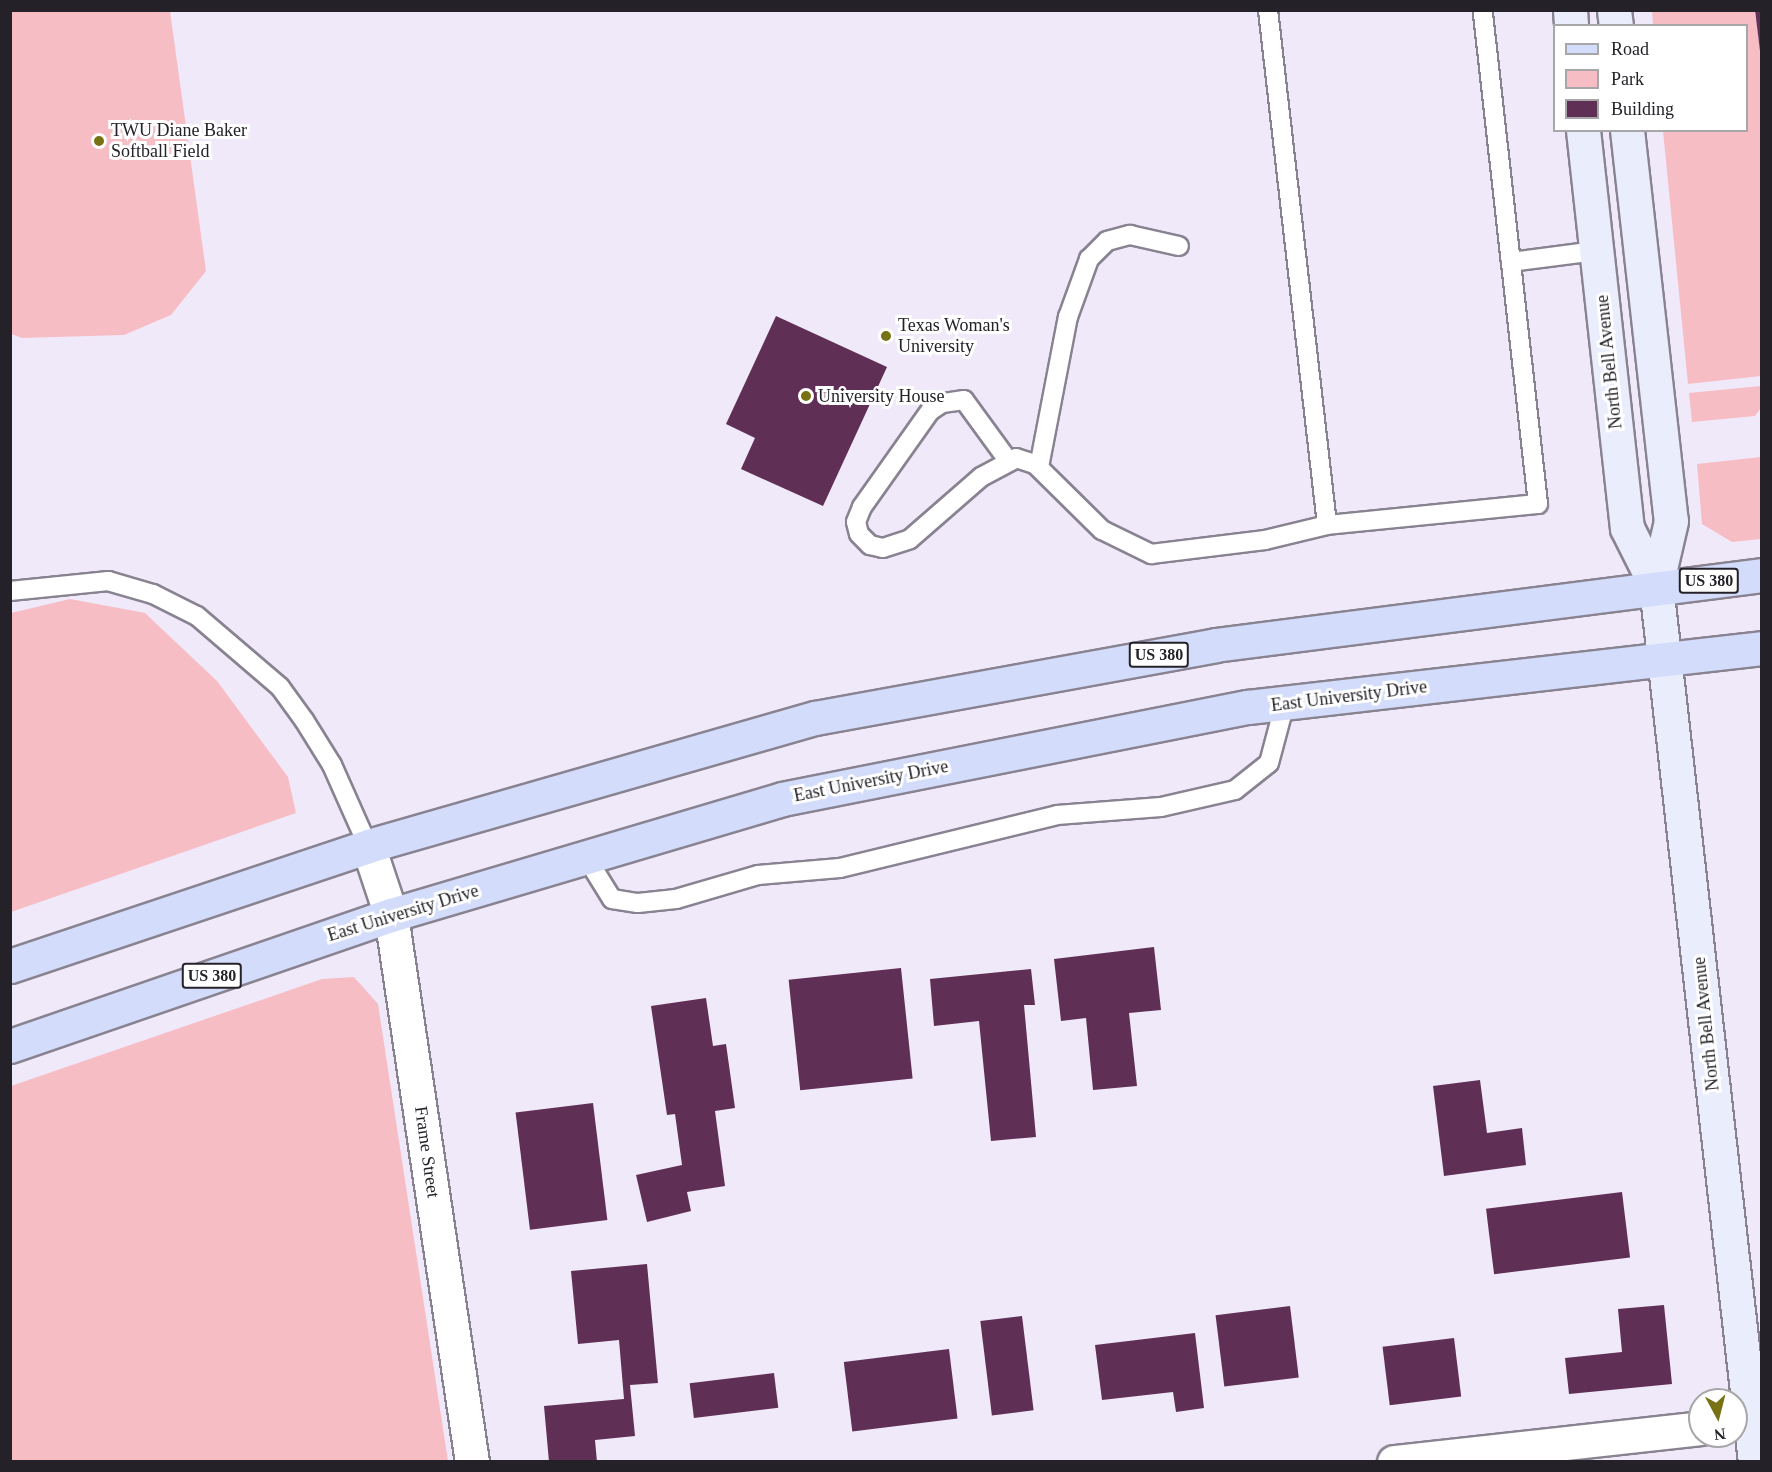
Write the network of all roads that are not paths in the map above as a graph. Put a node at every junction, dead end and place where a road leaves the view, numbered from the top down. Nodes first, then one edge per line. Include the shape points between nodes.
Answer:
1 (1268, 10) edge
2 (1484, 10) edge
3 (1583, 132) edge
4 (1628, 132) edge
5 (1179, 246) dead end
6 (1596, 251) junction
7 (1511, 262) junction
8 (1007, 459) junction
9 (1039, 467) junction
10 (1327, 525) junction
11 (1761, 576) edge
12 (1656, 586) junction
13 (10, 591) edge
14 (1761, 648) edge
15 (1664, 659) junction
16 (1285, 703) junction
17 (368, 846) junction
18 (586, 857) junction
19 (391, 915) junction
20 (10, 966) edge
21 (10, 1046) edge
22 (1688, 1429) edge
23 (1751, 1442) edge
24 (472, 1461) edge
25 (1394, 1461) edge

1 - 10 lane
2 - 7 lane
3 - 6 main road, North Bell Avenue
4 - 12 main road, North Bell Avenue via 1671,521
5 - 9 lane via 1130,235 1107,241 1089,259 1068,317
6 - 7 lane
6 - 12 main road, North Bell Avenue via 1627,528
7 - 10 lane via 1538,504
8 - 8 lane via 910,539 883,548 870,545 859,534 856,522 862,507 930,411 942,403 964,400
8 - 9 lane
9 - 10 lane via 1102,531 1151,554 1265,540
11 - 12 main road, US 380
12 - 15 main road, North Bell Avenue
12 - 17 main road, US 380 via 1215,645 815,718
13 - 17 lane via 108,582 153,594 198,616 280,687 298,711 332,765
14 - 15 main road, East University Drive / US 380
15 - 16 main road, East University Drive / US 380
15 - 23 main road, North Bell Avenue
16 - 18 main road, East University Drive / US 380 via 782,799
16 - 18 lane via 1269,763 1235,790 1161,807 1057,815 840,868 758,875 676,899 638,903 612,898
17 - 19 street, Frame Street
17 - 20 main road, US 380
18 - 19 main road, East University Drive / US 380
19 - 21 main road, East University Drive / US 380
19 - 24 street, Frame Street
22 - 25 street

